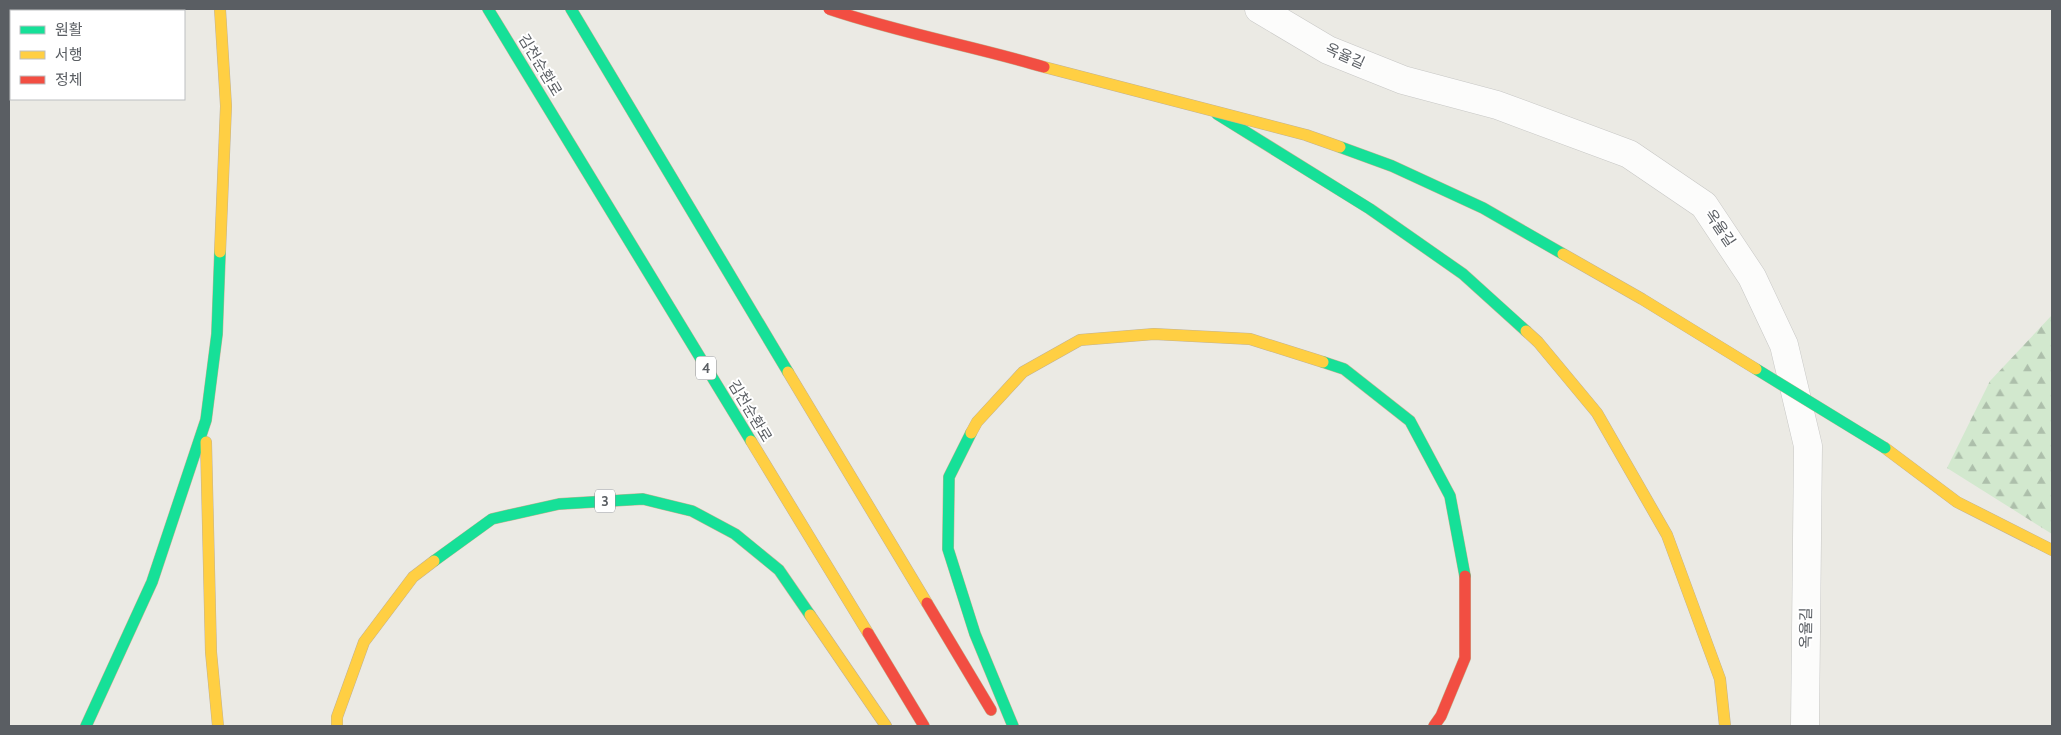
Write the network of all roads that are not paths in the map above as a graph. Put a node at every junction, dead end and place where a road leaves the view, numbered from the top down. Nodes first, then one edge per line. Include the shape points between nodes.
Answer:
1 (220, 9) edge
2 (488, 9) edge
3 (570, 9) edge
4 (829, 9) edge
5 (1259, 9) edge
6 (1209, 109) junction
7 (206, 420) junction
8 (2052, 550) edge
9 (996, 718) dead end
10 (86, 726) edge
11 (218, 726) edge
12 (337, 726) edge
13 (886, 726) edge
14 (924, 726) edge
15 (1013, 726) edge
16 (1434, 726) edge
17 (1725, 726) edge
18 (1805, 726) edge

1 - 7 highway via 226,106 216,334
2 - 14 highway, 김천순환로 / 4
3 - 9 highway
4 - 6 highway, bridge via 871,23
5 - 18 street, 옥율길 via 1328,50 1403,80 1497,105 1629,154 1704,205 1752,276 1784,344 1808,446
6 - 8 highway, bridge via 1306,135 1392,166 1483,208 1642,299 1885,448 1957,502
6 - 17 highway, bridge via 1370,209 1463,274 1538,342 1597,413 1668,535 1720,679
7 - 10 highway via 152,582
7 - 11 highway via 211,652
12 - 13 highway, 3 via 337,717 364,642 421,571 492,519 559,504 643,499 692,511 736,534 779,570
15 - 16 highway via 975,634 948,549 949,477 976,422 1023,372 1080,340 1154,334 1250,339 1344,370 1410,421 1450,496 1466,579 1465,658

